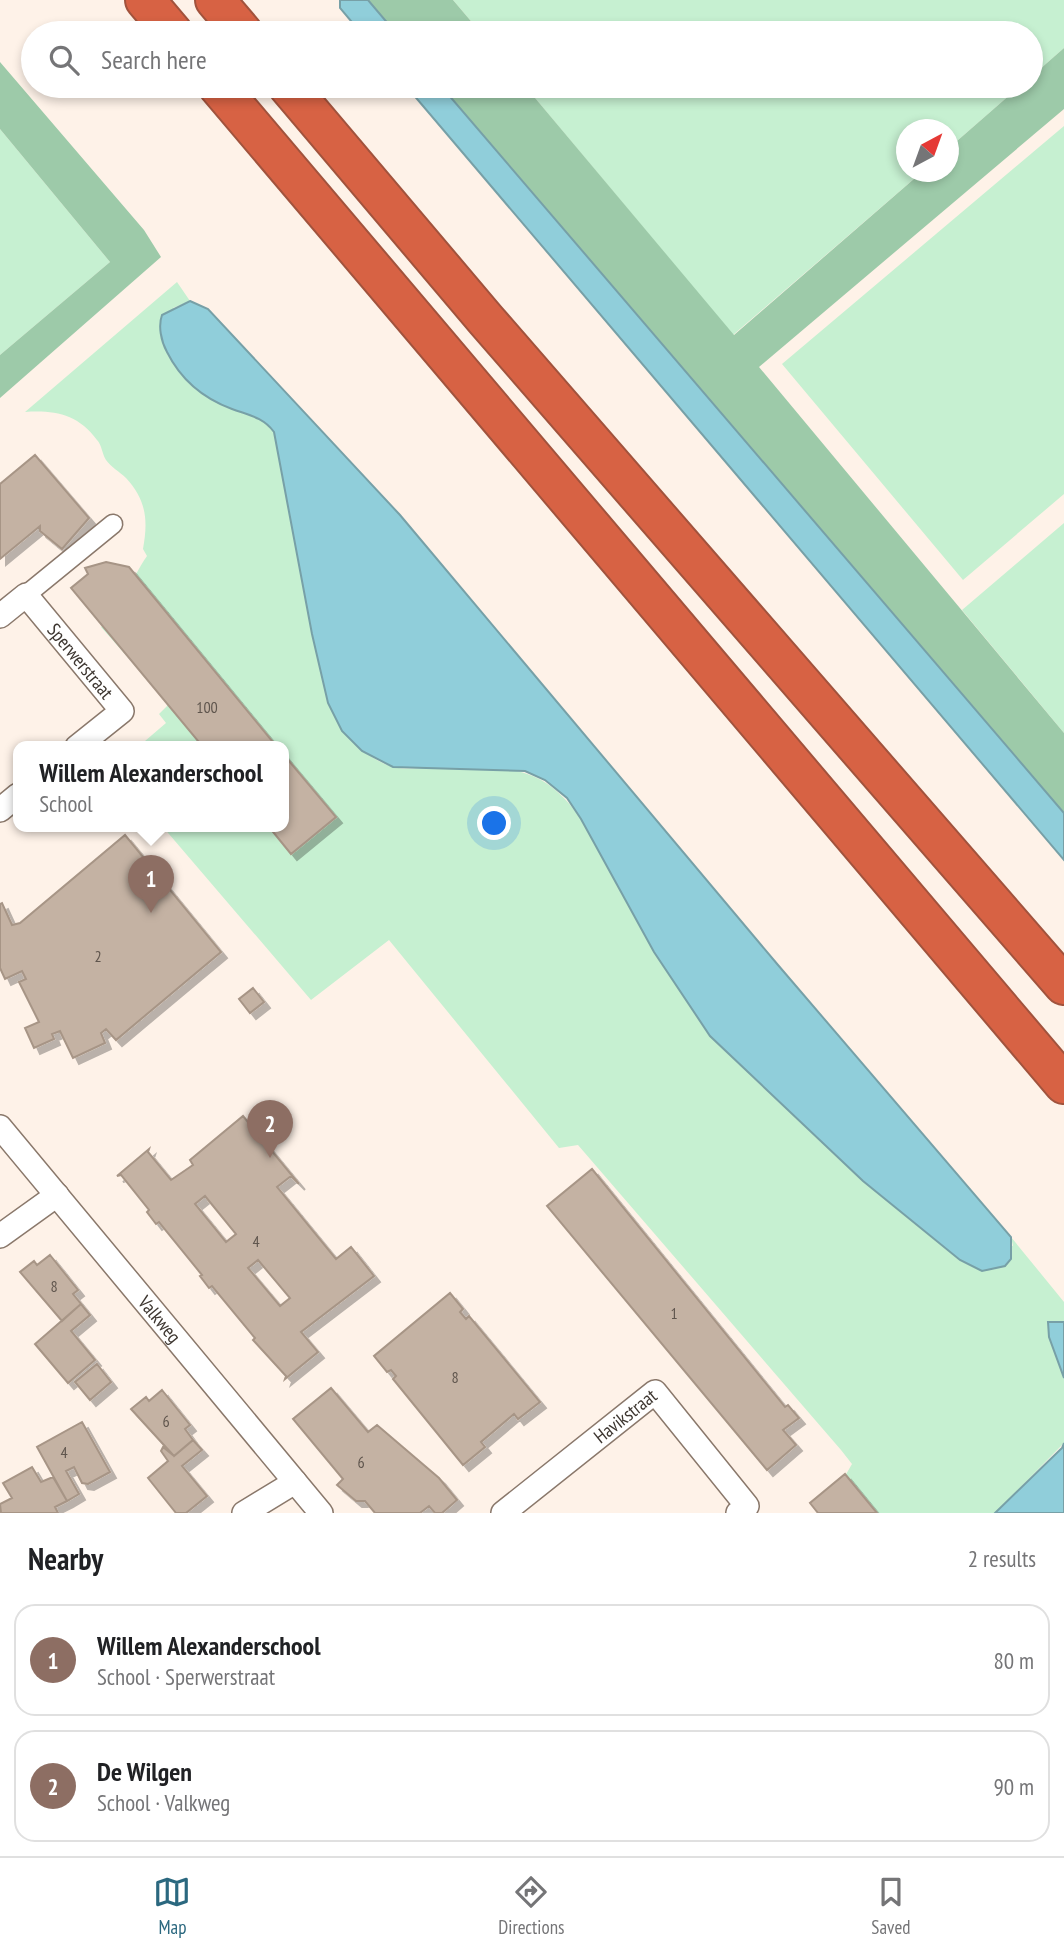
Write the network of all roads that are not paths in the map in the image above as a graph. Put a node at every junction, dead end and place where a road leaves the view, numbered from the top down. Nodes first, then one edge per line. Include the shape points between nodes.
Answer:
1 (145, 0) edge
2 (215, 0) edge
3 (163, 21) edge
4 (233, 21) edge
5 (228, 98) edge
6 (298, 98) edge
7 (113, 524) dead end
8 (26, 594) junction
9 (0, 616) edge
10 (84, 741) edge
11 (1064, 985) edge
12 (1064, 1084) edge
13 (0, 1127) edge
14 (57, 1195) junction
15 (0, 1236) edge
16 (295, 1482) junction
17 (244, 1513) edge
18 (321, 1513) edge
19 (503, 1513) edge
20 (738, 1513) edge

1 - 3 highway
2 - 4 highway
5 - 12 highway
6 - 11 highway
7 - 8 street
8 - 9 street
8 - 10 street, Sperwerstraat via 122,710
13 - 14 street, Valkweg
14 - 15 street
14 - 16 street, Valkweg
16 - 17 street
16 - 18 street, Valkweg
19 - 20 street, Havikstraat via 655,1392 747,1506

